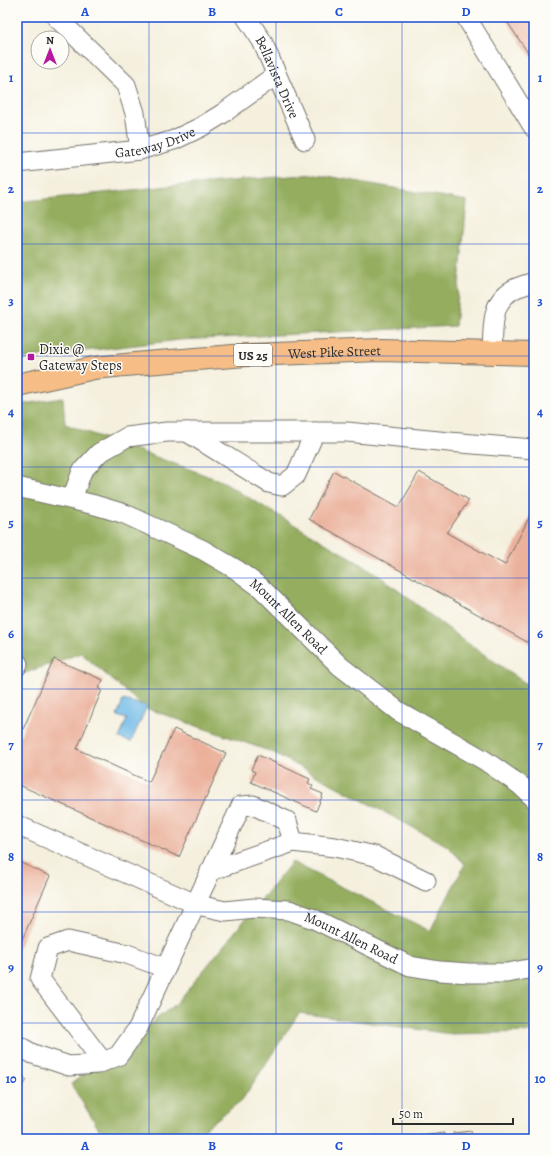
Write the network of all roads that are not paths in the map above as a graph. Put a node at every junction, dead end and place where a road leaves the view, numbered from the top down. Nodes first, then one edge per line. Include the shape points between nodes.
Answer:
1 (56, 17) edge
2 (246, 17) edge
3 (466, 17) edge
4 (276, 75) junction
5 (534, 128) edge
6 (305, 140) dead end
7 (140, 150) junction
8 (17, 163) edge
9 (534, 282) edge
10 (492, 352) junction
11 (534, 354) edge
12 (17, 385) edge
13 (186, 432) junction
14 (315, 432) junction
15 (534, 448) edge
16 (17, 487) edge
17 (72, 499) junction
18 (534, 798) edge
19 (17, 825) edge
20 (293, 842) junction
21 (210, 871) junction
22 (426, 881) dead end
23 (194, 904) junction
24 (165, 968) junction
25 (534, 968) edge
26 (17, 1046) edge
27 (103, 1062) junction

1 - 7 street via 126,85 135,113
2 - 4 street, Bellavista Drive via 262,41
3 - 5 street
4 - 6 street, Bellavista Drive
4 - 7 street, Gateway Drive via 201,127 174,140
7 - 8 street, Gateway Drive
9 - 10 street via 516,288 501,299 494,313
10 - 11 main road, West Pike Street / US 25
10 - 12 main road, West Pike Street / US 25 via 380,350 246,355 94,368
13 - 14 street
13 - 14 street via 269,482 282,486 296,474
13 - 17 street via 127,438 99,453 82,471
14 - 15 street via 347,432
16 - 17 street, Mount Allen Road
17 - 18 street, Mount Allen Road via 126,514 203,550 237,570 260,587 340,666 392,706 484,760
19 - 23 street, Mount Allen Road
20 - 21 street
20 - 21 street via 287,821 253,805 241,806
20 - 22 street via 335,847 375,856
21 - 23 street
23 - 24 street
23 - 25 street, Mount Allen Road via 224,911 254,908 288,910 314,919 410,966 469,973 508,973
24 - 27 street via 138,1028 118,1056
24 - 27 street via 127,954 68,941 48,948 40,979
26 - 27 street via 69,1066

